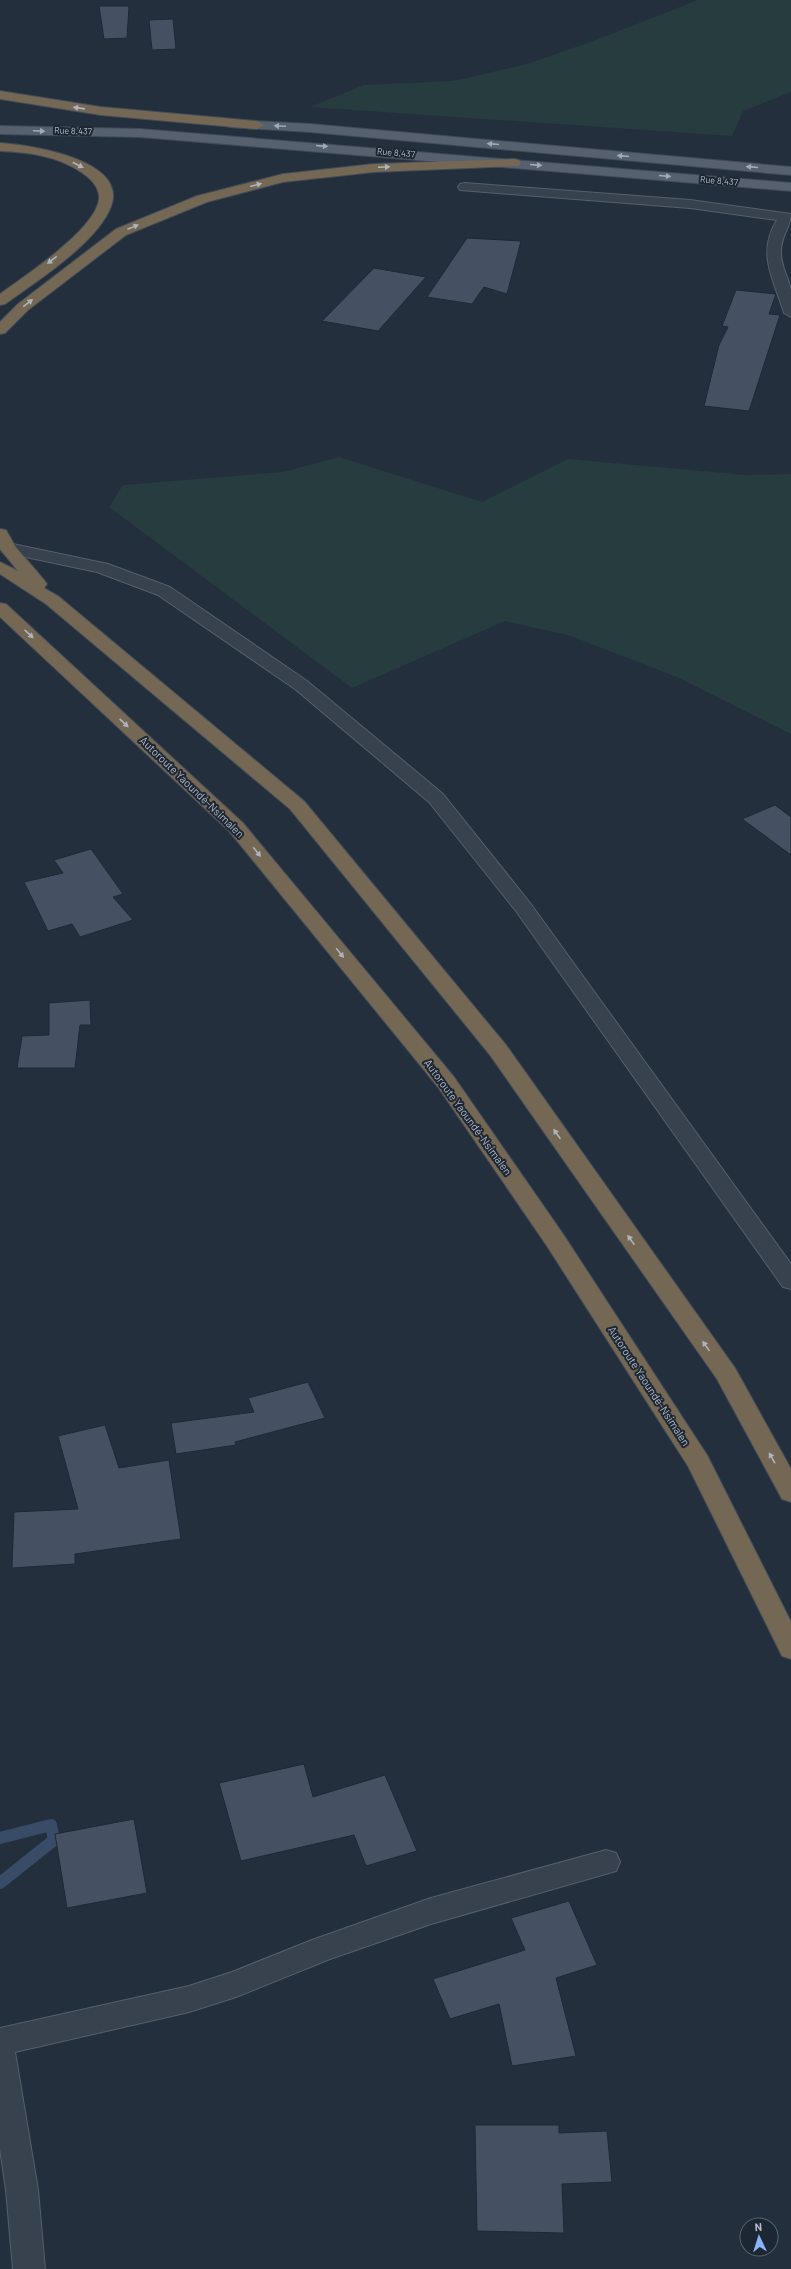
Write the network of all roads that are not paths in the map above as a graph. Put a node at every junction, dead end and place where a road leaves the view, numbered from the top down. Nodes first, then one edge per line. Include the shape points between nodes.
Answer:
1 (0, 95) edge
2 (0, 118) edge
3 (257, 125) junction
4 (0, 130) edge
5 (0, 141) edge
6 (304, 145) junction
7 (0, 147) edge
8 (514, 163) junction
9 (791, 171) edge
10 (465, 187) dead end
11 (791, 187) edge
12 (788, 218) edge
13 (0, 301) edge
14 (791, 313) edge
15 (0, 330) edge
16 (4, 541) edge
17 (0, 567) edge
18 (52, 600) junction
19 (0, 608) edge
20 (791, 1280) edge
21 (791, 1492) edge
22 (791, 1648) edge
23 (606, 1862) dead end
24 (0, 2042) edge
25 (0, 2052) edge
26 (29, 2269) edge

3 -> 1 highway via 101,111
2 - 3 main road, Rue 8.437
9 -> 3 main road, Rue 8.437
4 -> 6 main road, Rue 8.437 via 140,133
5 - 6 main road
6 -> 8 main road, Rue 8.437
7 -> 13 highway via 45,153 80,164 102,181 106,200 99,217 81,238
8 -> 11 main road, Rue 8.437
15 -> 8 highway via 23,307 121,232 202,199 283,178 374,168
10 - 12 street via 690,204
12 - 14 street via 777,228 772,257
16 - 18 highway
16 - 20 street via 102,568 164,591 301,685 436,798 523,907
17 - 18 highway
21 -> 18 highway via 726,1374 498,1050 297,805
19 -> 22 highway, Autoroute Yaoundé-Nsimalen via 236,826 446,1082 555,1240 698,1462
23 - 24 street via 431,1911 190,1999
25 - 26 street via 22,2190

